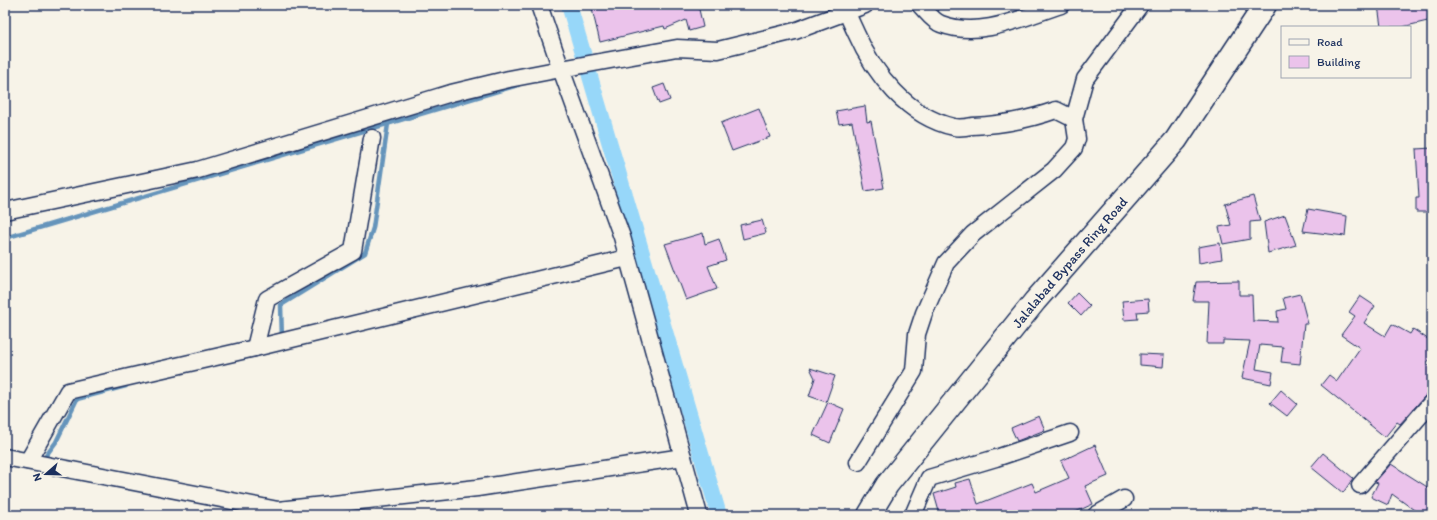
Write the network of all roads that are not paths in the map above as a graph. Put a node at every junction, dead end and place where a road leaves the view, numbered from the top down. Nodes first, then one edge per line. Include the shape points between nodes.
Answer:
1 (539, 5) edge
2 (865, 5) edge
3 (920, 5) edge
4 (1061, 5) edge
5 (1140, 5) edge
6 (1265, 5) edge
7 (846, 9) edge
8 (561, 69) junction
9 (1074, 119) junction
10 (372, 138) dead end
11 (5, 211) edge
12 (628, 258) junction
13 (255, 348) junction
14 (1432, 402) edge
15 (1070, 433) dead end
16 (5, 457) edge
17 (683, 457) junction
18 (28, 461) junction
19 (858, 462) dead end
20 (1360, 485) dead end
21 (1124, 499) dead end
22 (699, 515) edge
23 (869, 515) edge
24 (913, 515) edge
25 (1096, 515) edge

1 - 8 street
2 - 7 street
3 - 4 street via 939,24 960,28 993,28
5 - 9 street via 1085,80
6 - 23 highway, Jalalabad Bypass Ring Road via 1176,140 1035,300 887,485
7 - 8 street via 795,31 718,50 677,48
7 - 9 street via 859,40 878,74 906,103 929,117 955,127 1006,124 1056,110
8 - 11 street via 509,78 451,93 198,170
8 - 12 street
9 - 19 street via 1077,139 1074,148 1054,170 973,234 946,263 924,313 918,334 914,371
10 - 13 street via 353,251 267,299
12 - 13 street
12 - 17 street
13 - 18 street via 68,391
14 - 20 street
15 - 24 street via 929,478
16 - 18 street
17 - 18 street via 477,488 278,510
17 - 22 street
21 - 25 street

